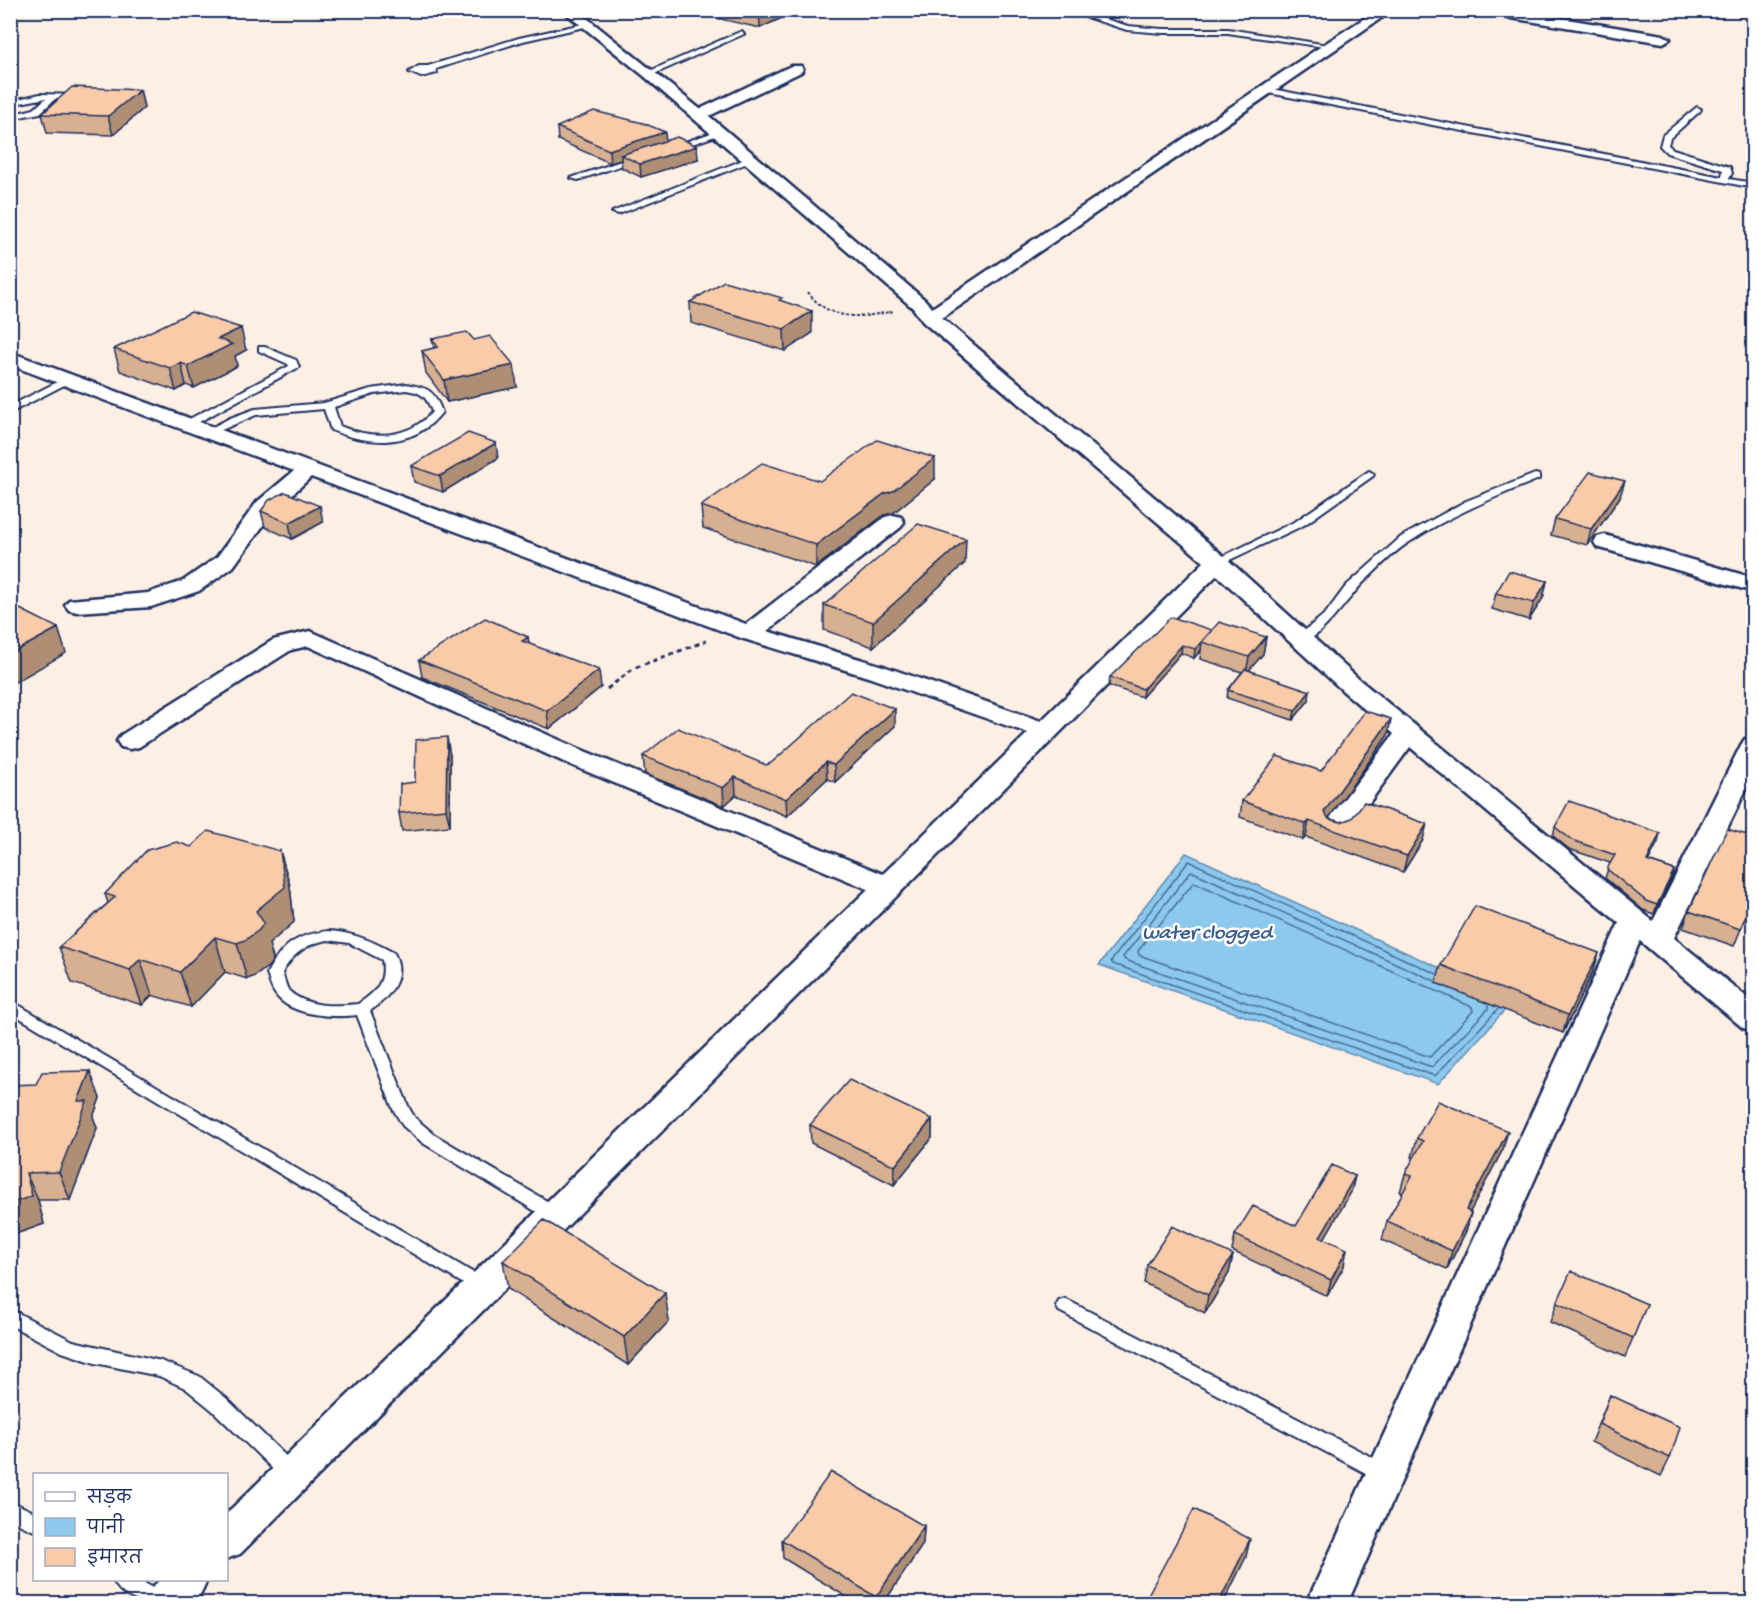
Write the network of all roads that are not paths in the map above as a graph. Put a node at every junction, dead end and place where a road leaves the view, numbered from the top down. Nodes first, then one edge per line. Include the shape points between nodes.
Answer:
1 (568, 10) edge
2 (1486, 10) edge
3 (1070, 11) edge
4 (1385, 11) edge
5 (587, 25) junction
6 (742, 33) dead end
7 (1663, 39) dead end
8 (1331, 46) junction
9 (430, 68) dead end
10 (796, 69) dead end
11 (649, 73) junction
12 (1267, 90) junction
13 (53, 96) junction
14 (84, 97) edge
15 (10, 103) edge
16 (1697, 110) dead end
17 (699, 115) junction
18 (10, 117) edge
19 (720, 133) junction
20 (664, 151) edge
21 (653, 154) edge
22 (751, 160) junction
23 (575, 178) dead end
24 (1724, 180) junction
25 (1754, 186) edge
26 (616, 212) dead end
27 (925, 311) junction
28 (262, 349) dead end
29 (10, 358) edge
30 (67, 380) junction
31 (327, 405) junction
32 (10, 410) edge
33 (196, 429) junction
34 (307, 470) junction
35 (1369, 474) dead end
36 (1534, 477) dead end
37 (893, 522) dead end
38 (1605, 542) dead end
39 (1217, 562) junction
40 (1754, 585) edge
41 (77, 605) dead end
42 (743, 631) junction
43 (1301, 640) junction
44 (1046, 731) junction
45 (1408, 732) junction
46 (130, 741) dead end
47 (1751, 755) edge
48 (1337, 827) edge
49 (888, 887) junction
50 (1646, 931) junction
51 (10, 1005) edge
52 (362, 1009) junction
53 (1754, 1020) edge
54 (556, 1215) junction
55 (483, 1287) junction
56 (1065, 1306) dead end
57 (10, 1316) edge
58 (1385, 1473) junction
59 (293, 1475) junction
60 (10, 1510) edge
61 (33, 1522) edge
62 (228, 1539) edge
63 (125, 1581) edge
64 (187, 1581) edge
65 (161, 1604) edge
66 (1326, 1604) edge

1 - 5 street
2 - 7 street
3 - 8 lane via 1127,28 1228,31
4 - 8 street
5 - 9 lane via 521,39
5 - 11 street
6 - 11 lane
8 - 12 street
10 - 17 street
11 - 17 street
12 - 24 lane
12 - 27 street
13 - 14 lane
13 - 15 lane
13 - 18 lane via 37,111
16 - 24 lane via 1666,137 1664,146 1670,152 1726,169
17 - 19 street
19 - 20 lane
19 - 22 street
21 - 23 lane
22 - 26 lane
22 - 27 street
24 - 25 lane
27 - 39 street
28 - 33 lane via 287,358 294,367
29 - 30 street
30 - 32 lane
30 - 33 street
31 - 31 lane via 405,387 429,393 436,412 431,422 410,433 380,438 335,428
31 - 33 lane via 255,413
33 - 34 street
34 - 41 street via 265,507 225,562 191,586 151,600
34 - 42 street
35 - 39 lane via 1300,523
36 - 43 lane via 1470,503 1405,538 1350,588 1330,616
37 - 42 street
38 - 40 street
39 - 43 street
39 - 44 street
42 - 44 street via 877,672
43 - 45 street
44 - 49 street
45 - 48 street
45 - 50 street
46 - 49 street via 282,645 310,638 573,756
47 - 50 street
49 - 54 street
50 - 53 street
50 - 58 street
51 - 55 lane
52 - 52 lane via 385,992 393,970 390,957 368,943 345,936 315,937 289,950 274,973 282,993 312,1009
52 - 54 lane via 392,1089 409,1122 429,1139
54 - 55 street
55 - 59 street
56 - 58 lane
57 - 59 lane via 68,1347 161,1370 192,1382
58 - 66 street
59 - 62 street
60 - 61 lane
63 - 65 lane
64 - 65 street

